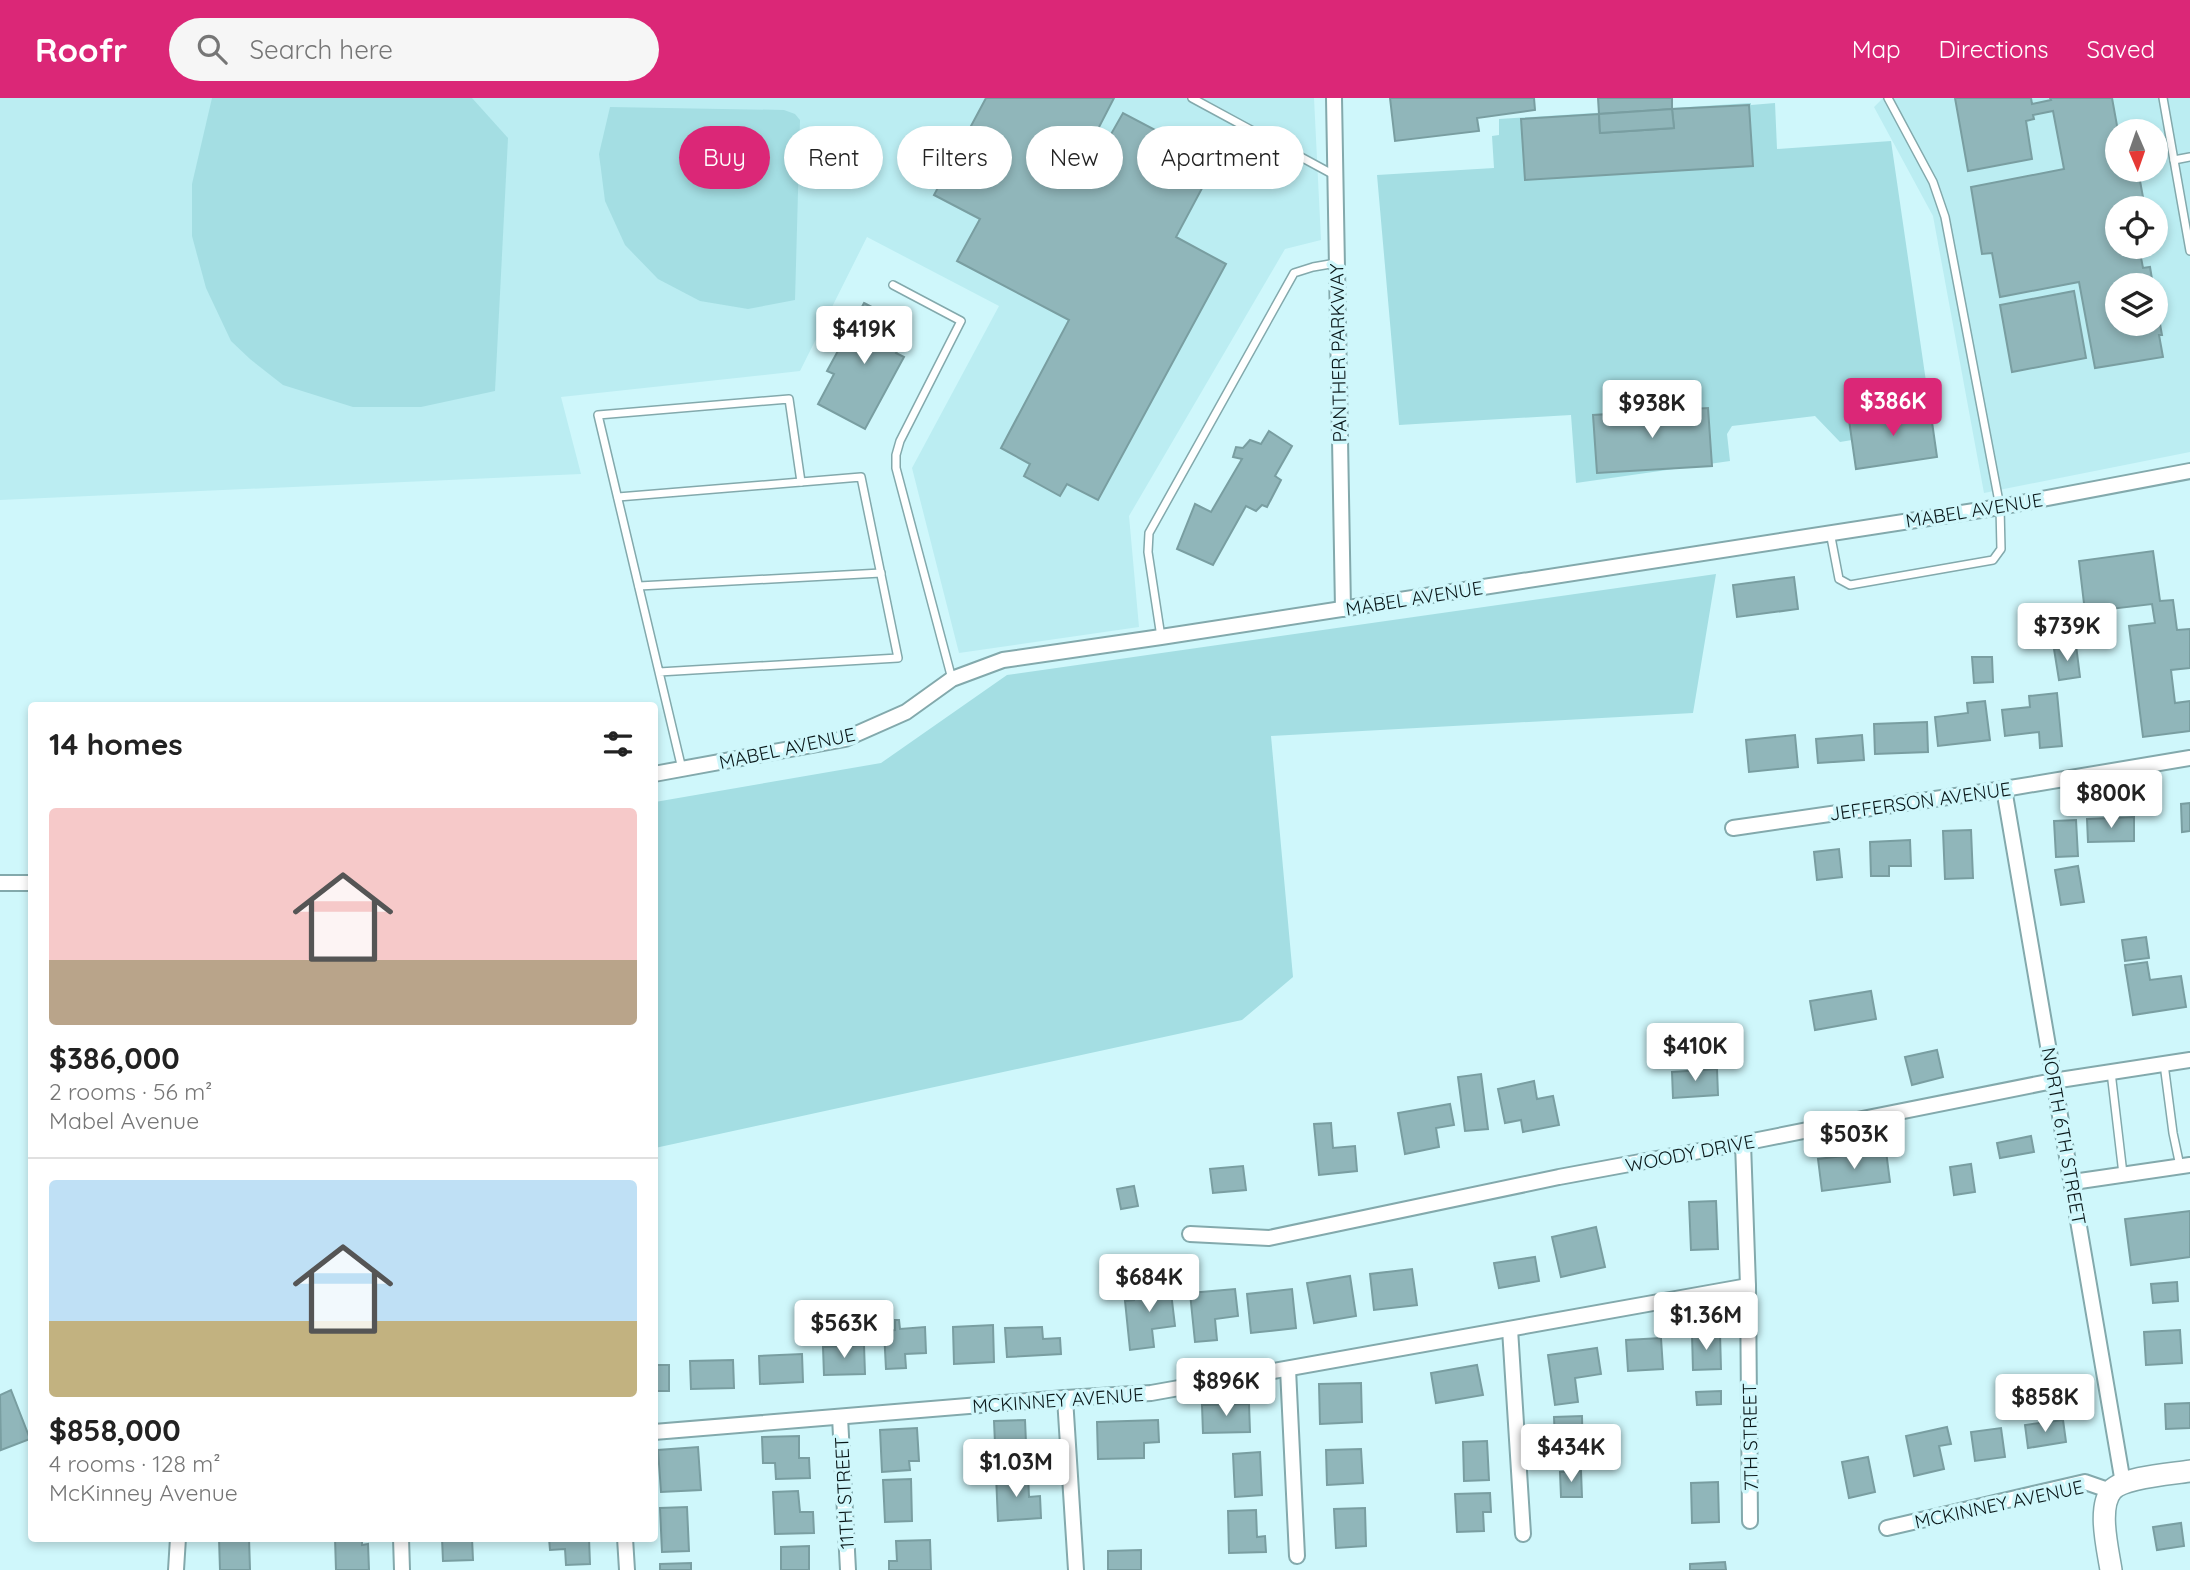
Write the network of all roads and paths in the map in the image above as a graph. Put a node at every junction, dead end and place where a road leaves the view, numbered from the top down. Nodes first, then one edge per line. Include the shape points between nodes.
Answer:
1 (1192, 98) edge
2 (1334, 98) edge
3 (1888, 98) edge
4 (2163, 98) edge
5 (2190, 157) edge
6 (2174, 160) junction
7 (1336, 177) junction
8 (2186, 208) edge
9 (2190, 251) edge
10 (1336, 263) junction
11 (893, 285) dead end
12 (2190, 471) edge
13 (801, 482) junction
14 (618, 497) junction
15 (2000, 507) junction
16 (1830, 532) junction
17 (881, 573) junction
18 (639, 586) junction
19 (1343, 609) junction
20 (1161, 638) junction
21 (659, 672) junction
22 (952, 679) junction
23 (2190, 758) edge
24 (682, 769) junction
25 (658, 773) edge
26 (2004, 789) junction
27 (1733, 828) dead end
28 (0, 883) edge
29 (28, 883) edge
30 (2190, 1060) edge
31 (2164, 1064) junction
32 (2111, 1072) junction
33 (2053, 1081) junction
34 (1742, 1143) junction
35 (2185, 1165) edge
36 (2123, 1174) junction
37 (2073, 1182) junction
38 (1190, 1234) dead end
39 (1748, 1286) junction
40 (1510, 1329) junction
41 (1289, 1369) junction
42 (1065, 1398) junction
43 (840, 1417) junction
44 (658, 1432) edge
45 (2190, 1471) edge
46 (2117, 1487) junction
47 (1750, 1521) dead end
48 (1887, 1528) dead end
49 (1523, 1534) dead end
50 (178, 1542) edge
51 (401, 1542) edge
52 (625, 1542) edge
53 (1297, 1556) dead end
54 (176, 1570) edge
55 (402, 1570) edge
56 (627, 1570) edge
57 (848, 1570) edge
58 (1076, 1570) edge
59 (2111, 1570) edge

1 - 7 lane
2 - 7 street, PANTHER PARKWAY
3 - 15 lane via 1933,182 1945,217
4 - 6 lane
5 - 6 lane
6 - 8 lane
7 - 10 street, PANTHER PARKWAY
8 - 9 lane
10 - 19 street, PANTHER PARKWAY
10 - 20 lane via 1294,273 1149,533
11 - 22 lane via 961,321 896,454
12 - 15 street, MABEL AVENUE
13 - 14 lane
13 - 14 lane via 789,399 598,415
13 - 17 lane via 861,477
14 - 18 lane
15 - 16 street, MABEL AVENUE
15 - 16 lane via 2001,550 1993,560 1850,585 1839,579
16 - 19 street, MABEL AVENUE
17 - 18 lane
17 - 21 lane via 898,658
18 - 21 lane
19 - 20 street, MABEL AVENUE
20 - 22 street, MABEL AVENUE via 1003,660
21 - 24 lane
22 - 24 street, MABEL AVENUE via 906,712 845,739
23 - 26 street, JEFFERSON AVENUE
24 - 25 street, MABEL AVENUE
26 - 27 street, JEFFERSON AVENUE
26 - 33 street, NORTH 6TH STREET
28 - 29 street
30 - 31 street, WOODY DRIVE
31 - 32 street, WOODY DRIVE
31 - 35 lane via 2173,1133
32 - 33 street, WOODY DRIVE
32 - 36 lane
33 - 34 street, WOODY DRIVE
33 - 37 street, NORTH 6TH STREET
34 - 38 street, WOODY DRIVE via 1269,1238
34 - 39 street, 7TH STREET
35 - 36 street
36 - 37 street
37 - 46 street, NORTH 6TH STREET
39 - 40 street, MCKINNEY AVENUE
39 - 47 street, 7TH STREET
40 - 41 street, MCKINNEY AVENUE
40 - 49 street
41 - 42 street, MCKINNEY AVENUE via 1151,1393
41 - 53 street
42 - 43 street, MCKINNEY AVENUE
42 - 58 street
43 - 44 street, MCKINNEY AVENUE
43 - 57 street, 11TH STREET
45 - 46 main road, MCKINNEY AVENUE
46 - 48 street, MCKINNEY AVENUE via 2085,1482
46 - 59 main road, NORTH 6TH STREET via 2105,1507
50 - 54 street
51 - 55 street
52 - 56 street

